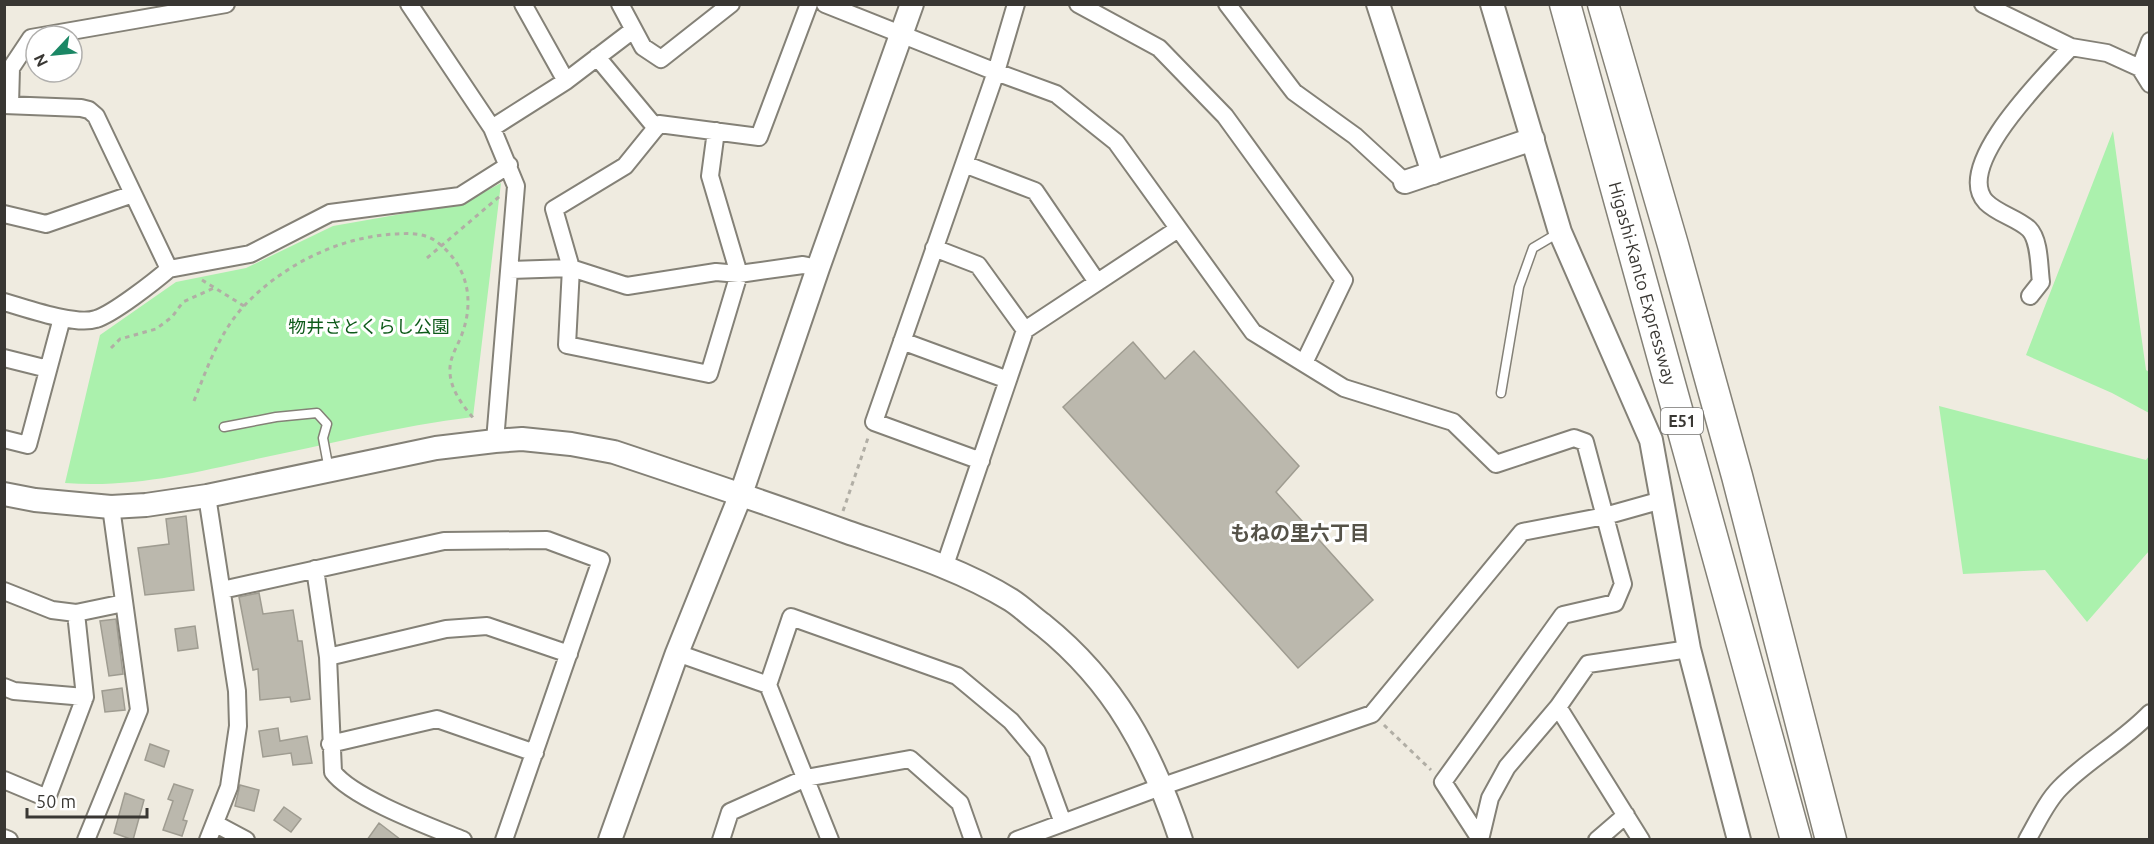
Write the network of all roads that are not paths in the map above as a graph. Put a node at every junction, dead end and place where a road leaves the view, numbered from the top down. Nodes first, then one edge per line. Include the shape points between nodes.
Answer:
1 (226, 4) edge
2 (409, 4) edge
3 (523, 4) edge
4 (620, 4) edge
5 (809, 4) edge
6 (825, 4) edge
7 (912, 4) edge
8 (1016, 4) edge
9 (1078, 4) edge
10 (1227, 4) edge
11 (1378, 4) edge
12 (1492, 4) edge
13 (1565, 4) edge
14 (1603, 4) edge
15 (1983, 4) edge
16 (727, 6) edge
17 (633, 30) junction
18 (902, 35) junction
19 (2150, 41) edge
20 (2071, 47) junction
21 (597, 57) junction
22 (2140, 68) junction
23 (996, 72) junction
24 (566, 81) junction
25 (2150, 84) edge
26 (7, 105) edge
27 (656, 128) junction
28 (492, 129) junction
29 (716, 131) junction
30 (1533, 139) junction
31 (964, 164) junction
32 (509, 165) junction
33 (1433, 173) junction
34 (1405, 182) joint
35 (133, 194) junction
36 (4, 214) edge
37 (1178, 229) junction
38 (1560, 231) junction
39 (934, 248) junction
40 (174, 268) junction
41 (571, 268) junction
42 (818, 268) junction
43 (510, 270) junction
44 (739, 274) junction
45 (1097, 282) junction
46 (2030, 296) dead end
47 (4, 302) edge
48 (62, 318) junction
49 (1024, 330) junction
50 (902, 341) junction
51 (4, 358) edge
52 (1304, 363) junction
53 (48, 369) junction
54 (1008, 380) junction
55 (1501, 393) dead end
56 (224, 427) dead end
57 (4, 439) edge
58 (495, 441) junction
59 (981, 461) junction
60 (329, 470) junction
61 (4, 494) edge
62 (741, 494) junction
63 (207, 496) junction
64 (1662, 500) junction
65 (111, 507) junction
66 (1605, 516) junction
67 (944, 568) junction
68 (315, 569) junction
69 (222, 590) junction
70 (4, 591) edge
71 (124, 603) junction
72 (76, 613) junction
73 (1689, 649) junction
74 (677, 653) junction
75 (569, 654) junction
76 (328, 657) junction
77 (768, 686) junction
78 (4, 687) edge
79 (85, 697) junction
80 (1558, 707) junction
81 (2150, 713) edge
82 (330, 744) junction
83 (535, 753) junction
84 (806, 778) junction
85 (4, 780) edge
86 (1163, 786) junction
87 (1626, 815) junction
88 (1063, 823) junction
89 (216, 824) junction
90 (4, 838) edge
91 (1480, 839) edge
92 (9, 840) edge
93 (86, 840) edge
94 (208, 840) edge
95 (246, 840) edge
96 (462, 840) edge
97 (504, 840) edge
98 (609, 840) edge
99 (721, 840) edge
100 (830, 840) edge
101 (973, 840) edge
102 (1017, 840) edge
103 (1181, 840) edge
104 (1598, 840) edge
105 (1641, 840) edge
106 (1739, 840) edge
107 (1796, 840) edge
108 (1831, 840) edge
109 (2026, 840) edge

1 - 26 street via 31,38 11,68
2 - 28 street
3 - 24 street
4 - 17 street
5 - 29 street via 759,137
6 - 18 street
7 - 18 street
8 - 23 street
9 - 52 street via 1159,48 1225,116 1344,280
10 - 34 street via 1294,92 1355,136
11 - 33 street
12 - 30 street
13 - 107 highway, Higashi-Kanto Expressway / E51
14 - 108 highway, Higashi-Kanto Expressway / E51 via 1730,453
15 - 20 street
16 - 17 street via 661,59 642,47
17 - 21 street
18 - 23 street
18 - 42 street
19 - 22 street
20 - 22 street via 2107,54
20 - 46 street via 2002,125 1980,170 1978,186 1986,201 2030,230 2041,282
21 - 24 street
21 - 27 street
22 - 25 street
23 - 31 street
23 - 37 street via 1056,94 1116,142
24 - 28 street
26 - 35 street via 89,110 96,116
27 - 29 street via 659,123
27 - 41 street via 625,166 554,209
28 - 32 street
29 - 44 street via 710,176
30 - 33 street
30 - 38 street
31 - 39 street
31 - 45 street via 1035,191
32 - 40 street via 460,196 330,213 250,254
32 - 43 street via 516,186
33 - 34 street
35 - 36 street via 46,224
35 - 40 street
37 - 45 street
37 - 52 street via 1252,332
38 - 55 lane via 1533,248 1522,277
38 - 64 street via 1651,440
39 - 49 street via 978,265
39 - 50 street
40 - 48 street via 96,320
41 - 43 street
41 - 44 street via 627,286 716,272
41 - 44 street via 567,345 709,374
42 - 44 street via 803,265
42 - 62 street
43 - 58 street
45 - 49 street
47 - 48 street
48 - 53 street
49 - 54 street
50 - 54 street
50 - 59 street via 874,422
51 - 53 street
52 - 66 street via 1344,388 1453,422 1496,464 1574,438 1585,442
53 - 57 street via 28,445
54 - 59 street
56 - 60 lane via 317,413 327,424 323,438
58 - 60 street via 436,448
58 - 62 street via 571,444 614,452
59 - 67 street
60 - 63 street
61 - 65 street
62 - 67 street
62 - 74 street
63 - 65 street
63 - 69 street
64 - 66 street
64 - 73 street
65 - 71 street
66 - 86 street via 1522,532 1372,714
66 - 91 street via 1623,584 1615,603 1563,615 1443,782
67 - 86 street via 1012,600 1067,645 1103,682 1134,728
68 - 69 street
68 - 75 street via 444,542 553,542 601,560
68 - 76 street
69 - 89 street via 237,691 238,726 229,787
70 - 72 street via 52,610
71 - 72 street
71 - 93 street via 139,710
72 - 79 street
73 - 80 street via 1588,664
73 - 106 street
74 - 77 street
74 - 98 street
75 - 76 street via 487,626 446,629
75 - 83 street
76 - 82 street
77 - 84 street
77 - 88 street via 791,617 957,676 1011,721 1037,752
78 - 79 street
79 - 85 street via 47,798
80 - 87 street
80 - 91 street via 1507,766 1490,798
81 - 109 street via 2128,736 2058,790
82 - 83 street via 437,719
82 - 96 street via 333,772 338,778 412,820
83 - 97 street
84 - 99 street via 730,812
84 - 100 street
84 - 101 street via 910,759 960,803
86 - 88 street
86 - 103 street
87 - 104 street
87 - 105 street
88 - 102 street
89 - 94 street
89 - 95 street
90 - 92 street

